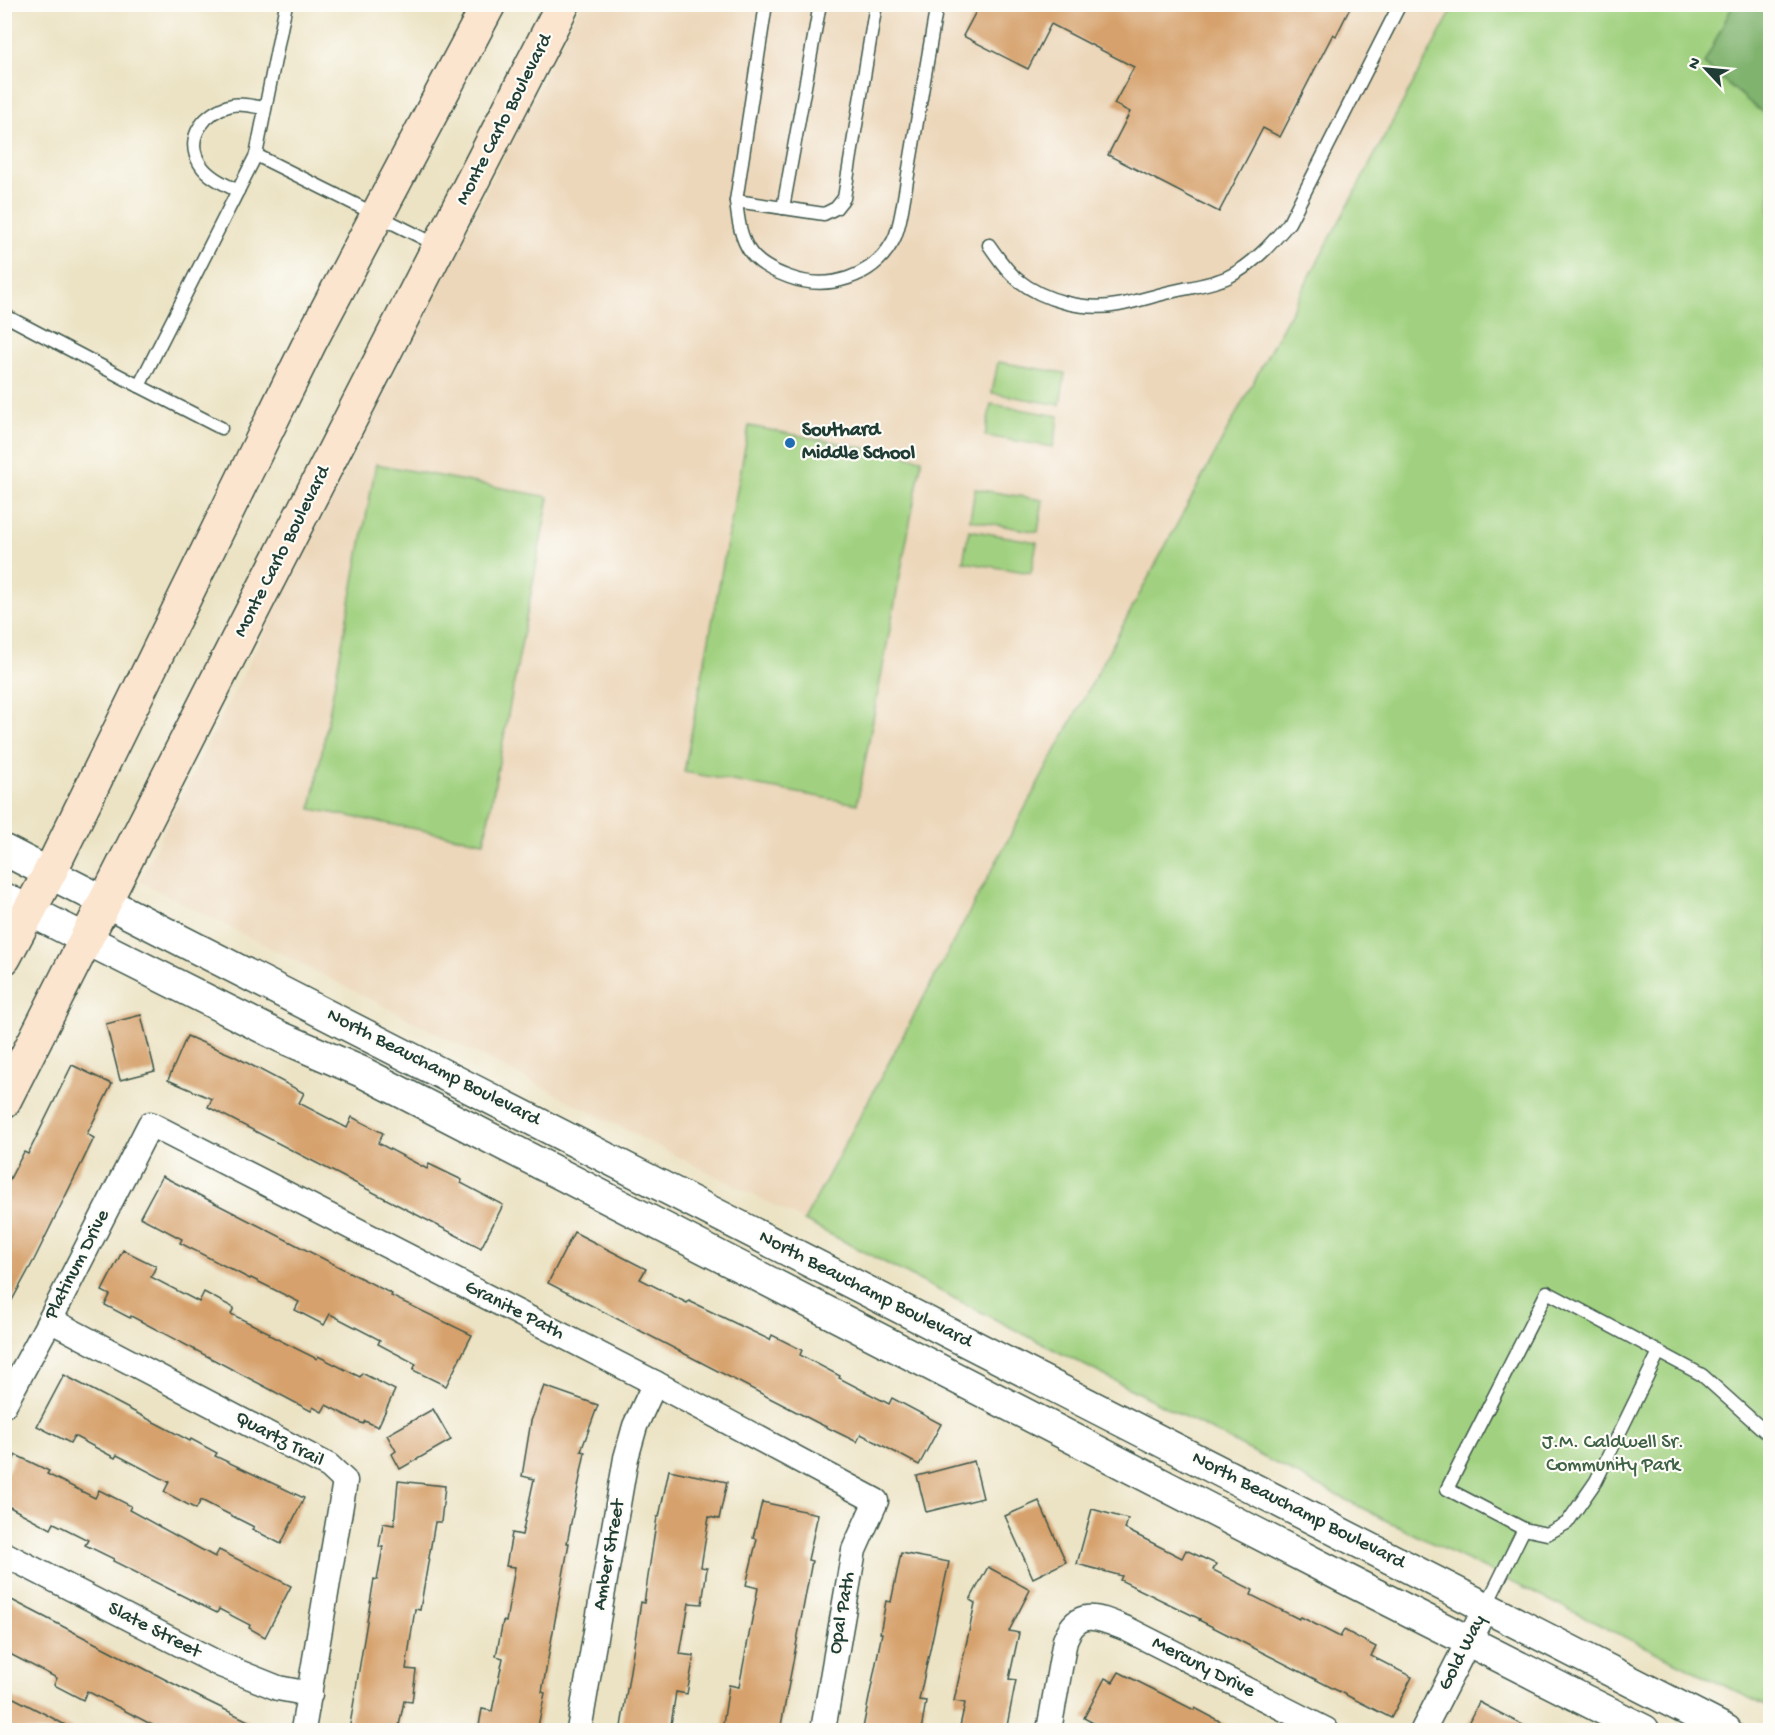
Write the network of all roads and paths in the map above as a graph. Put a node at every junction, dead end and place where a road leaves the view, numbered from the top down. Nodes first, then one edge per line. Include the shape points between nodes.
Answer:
1 (286, 4) edge
2 (489, 4) edge
3 (563, 4) edge
4 (766, 4) edge
5 (820, 4) edge
6 (876, 4) edge
7 (937, 4) edge
8 (1400, 4) edge
9 (265, 108) junction
10 (256, 155) junction
11 (238, 191) junction
12 (736, 201) junction
13 (783, 208) junction
14 (376, 217) junction
15 (989, 245) dead end
16 (440, 247) junction
17 (4, 315) edge
18 (140, 386) junction
19 (221, 428) dead end
20 (4, 850) edge
21 (50, 872) junction
22 (105, 900) junction
23 (17, 904) edge
24 (86, 938) junction
25 (4, 958) edge
26 (4, 1101) edge
27 (150, 1124) joint
28 (50, 1320) junction
29 (1659, 1352) junction
30 (656, 1383) junction
31 (4, 1405) edge
32 (1770, 1436) edge
33 (876, 1501) joint
34 (1524, 1529) junction
35 (4, 1554) edge
36 (1486, 1607) junction
37 (1468, 1641) junction
38 (310, 1694) junction
39 (303, 1731) edge
40 (579, 1731) edge
41 (823, 1731) edge
42 (1048, 1731) edge
43 (1326, 1731) edge
44 (1423, 1731) edge
45 (1644, 1731) edge
46 (1726, 1731) edge

1 - 9 lane
2 - 14 main road
3 - 16 main road, Monte Carlo Boulevard
4 - 12 lane
5 - 13 lane
6 - 13 lane via 844,198 824,214
7 - 12 lane via 899,225 894,240 878,260 840,281 810,283 784,276 751,253 743,238
8 - 15 lane via 1289,223 1270,246 1228,277 1117,305 1093,307 1041,294 1019,280
9 - 10 lane
9 - 11 lane via 235,104 213,111 198,127 193,147 200,165 218,182
10 - 11 lane
10 - 14 lane
11 - 18 lane
12 - 13 lane
14 - 16 lane
14 - 21 main road via 310,342
16 - 22 main road, Monte Carlo Boulevard
17 - 18 lane
18 - 19 lane
20 - 21 street, North Beauchamp Boulevard
21 - 22 street, North Beauchamp Boulevard
21 - 23 main road
22 - 24 main road, Monte Carlo Boulevard
22 - 36 street, North Beauchamp Boulevard
23 - 24 street, North Beauchamp Boulevard
23 - 25 main road
24 - 26 main road, Monte Carlo Boulevard
24 - 37 street, North Beauchamp Boulevard via 281,1037 373,1077
27 - 28 street, Platinum Drive
27 - 30 street, Granite Path
28 - 31 street, Platinum Drive
28 - 38 street, Quartz Trail via 329,1466 345,1481
29 - 32 lane via 1702,1375
29 - 34 lane via 1596,1481 1567,1523 1547,1534
29 - 34 lane via 1546,1292 1447,1489
30 - 33 street, Granite Path
30 - 40 street, Amber Street via 634,1426 628,1449
33 - 41 street, Opal Path via 854,1550
34 - 36 lane
35 - 38 street, Slate Street via 221,1665 278,1688
36 - 37 street, Gold Way
36 - 46 street, North Beauchamp Boulevard
37 - 44 street, Gold Way
37 - 45 street, North Beauchamp Boulevard
38 - 39 street, Quartz Trail
42 - 43 street, Mercury Drive via 1065,1640 1076,1620 1086,1617 1127,1629

